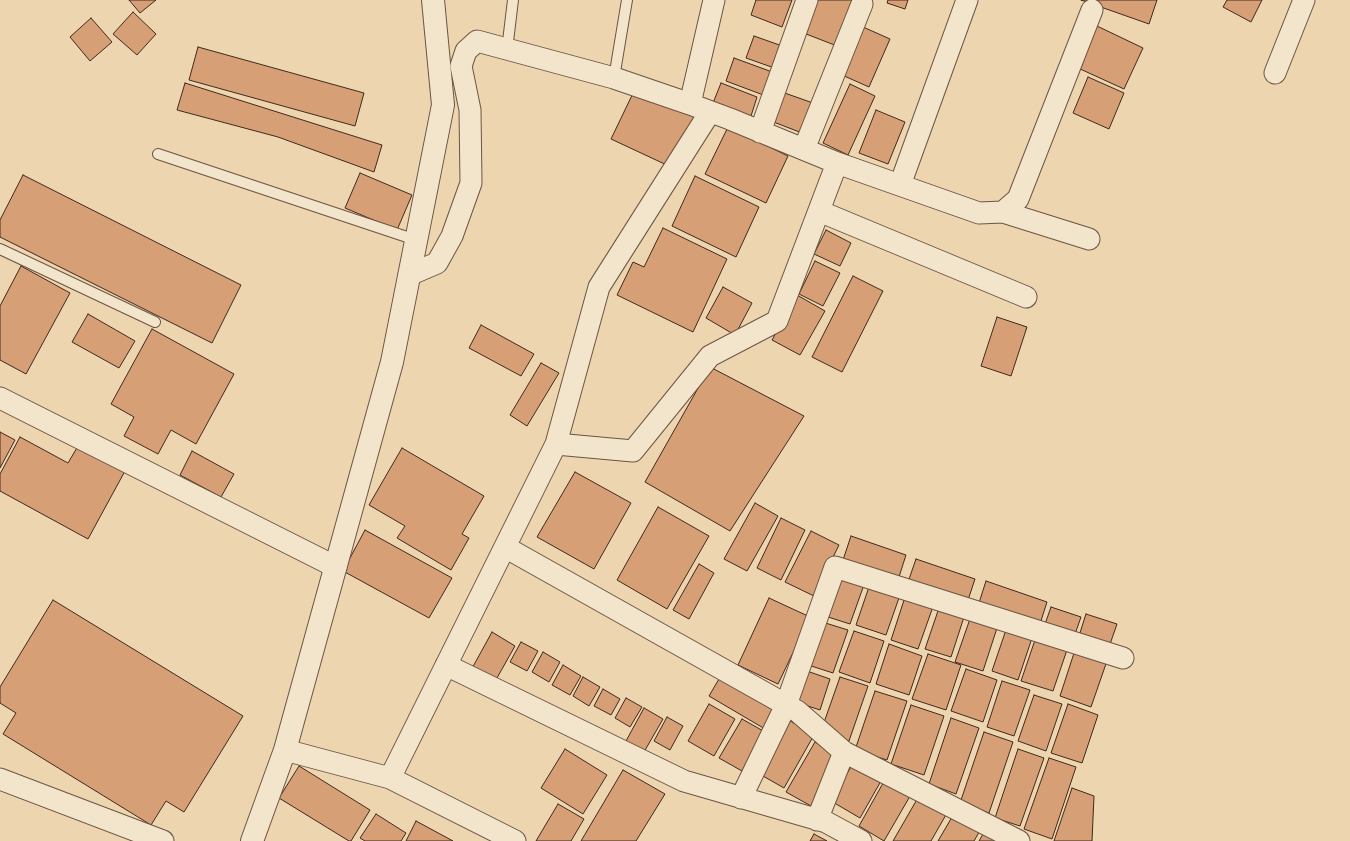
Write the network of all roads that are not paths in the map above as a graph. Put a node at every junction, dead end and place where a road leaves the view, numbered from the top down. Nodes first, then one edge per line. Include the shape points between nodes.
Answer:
1 (513, 0) edge
2 (627, 0) edge
3 (714, 0) edge
4 (807, 0) edge
5 (967, 0) edge
6 (1304, 0) edge
7 (429, 2) edge
8 (862, 4) dead end
9 (1092, 10) dead end
10 (507, 50) junction
11 (1275, 73) dead end
12 (614, 78) junction
13 (690, 104) junction
14 (710, 112) junction
15 (760, 132) junction
16 (804, 150) junction
17 (158, 154) dead end
18 (837, 163) junction
19 (900, 185) junction
20 (819, 211) junction
21 (1003, 212) junction
22 (1089, 239) dead end
23 (416, 240) junction
24 (0, 249) edge
25 (409, 275) junction
26 (1026, 298) dead end
27 (155, 322) dead end
28 (0, 398) edge
29 (556, 444) junction
30 (505, 547) junction
31 (336, 567) junction
32 (1123, 658) dead end
33 (446, 665) junction
34 (786, 705) junction
35 (286, 750) junction
36 (844, 752) junction
37 (390, 778) junction
38 (0, 779) edge
39 (741, 798) junction
40 (817, 820) junction
41 (163, 841) edge
42 (252, 841) edge
43 (515, 841) edge
44 (861, 841) edge
45 (1019, 841) edge

1 - 10 lane
2 - 12 lane
3 - 13 street
4 - 15 street
5 - 19 street
6 - 11 street
7 - 23 street via 443,105
8 - 16 street
9 - 21 street via 1018,199
10 - 12 street
10 - 25 street via 477,41 466,50 461,66 470,110 471,183 452,236 437,263
12 - 13 street
13 - 14 street
14 - 15 street
14 - 29 street via 599,287
15 - 16 street
16 - 18 street
17 - 23 lane
18 - 19 street
18 - 20 street
19 - 21 street via 979,213
20 - 26 street
20 - 29 street via 777,321 710,356 633,451
21 - 22 street
23 - 25 street
24 - 27 lane
25 - 31 street via 392,362
28 - 31 street
29 - 30 street
30 - 33 street
30 - 34 street
31 - 35 street
32 - 34 street via 835,567
33 - 37 street
33 - 39 street via 684,781
34 - 36 street via 797,711
34 - 39 street
35 - 37 street
35 - 42 street
36 - 40 street
36 - 45 street
37 - 43 street
38 - 41 street
39 - 40 street
40 - 44 street via 826,822

